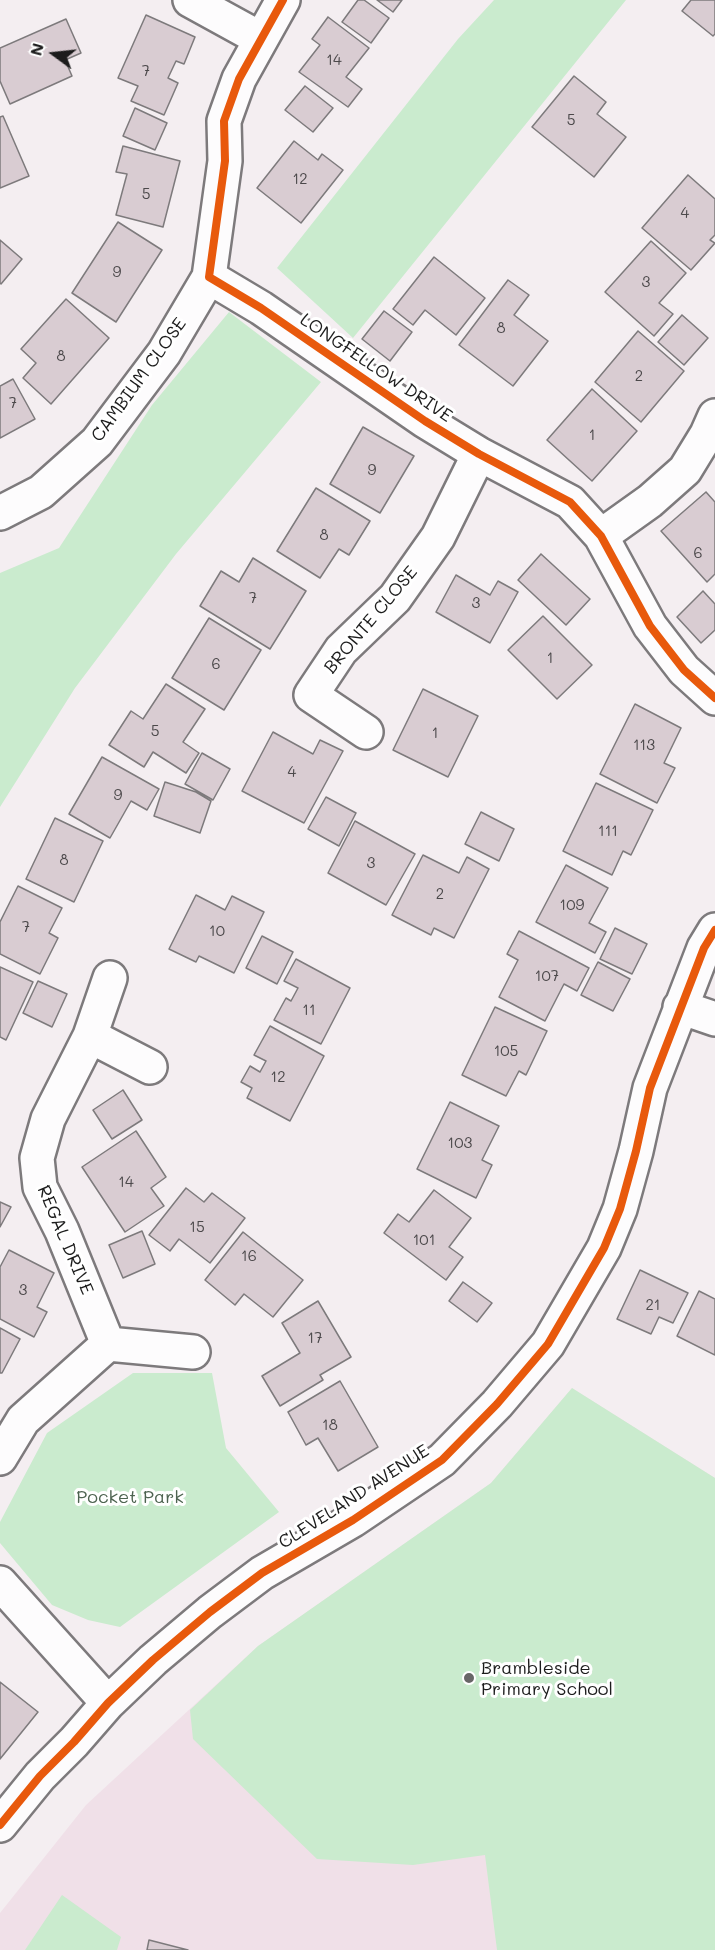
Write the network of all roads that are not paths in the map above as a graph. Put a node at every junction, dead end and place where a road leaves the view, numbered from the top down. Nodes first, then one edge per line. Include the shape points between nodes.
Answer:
1 (190, 0) edge
2 (283, 0) edge
3 (261, 39) junction
4 (209, 277) junction
5 (715, 416) edge
6 (479, 454) junction
7 (0, 513) edge
8 (602, 536) junction
9 (715, 698) edge
10 (366, 732) dead end
11 (715, 930) edge
12 (110, 978) dead end
13 (680, 1007) junction
14 (715, 1019) edge
15 (90, 1036) junction
16 (150, 1067) dead end
17 (108, 1344) junction
18 (193, 1352) dead end
19 (0, 1458) edge
20 (0, 1584) edge
21 (108, 1703) junction
22 (0, 1825) edge

1 - 3 street
2 - 3 street
3 - 4 street via 239,79 224,121 225,161
4 - 6 street, LONGFELLOW DRIVE
4 - 7 street, CAMBIUM CLOSE via 164,353 97,442 41,492
5 - 8 street via 684,470
6 - 8 street, LONGFELLOW DRIVE via 570,502
6 - 10 street, BRONTE CLOSE via 438,537 395,598 341,650 311,695
8 - 9 street, LONGFELLOW DRIVE via 650,626 684,670
11 - 13 street, CLEVELAND AVENUE
12 - 15 street, REGAL DRIVE
13 - 14 street
13 - 21 street, CLEVELAND AVENUE via 650,1088 620,1209 604,1248 548,1344 497,1404 441,1460 353,1520 262,1573 153,1660
15 - 16 street
15 - 17 street, REGAL DRIVE via 48,1119 37,1158 40,1188 62,1230
17 - 18 street
17 - 19 street via 23,1420
20 - 21 street
21 - 22 street, CLEVELAND AVENUE

